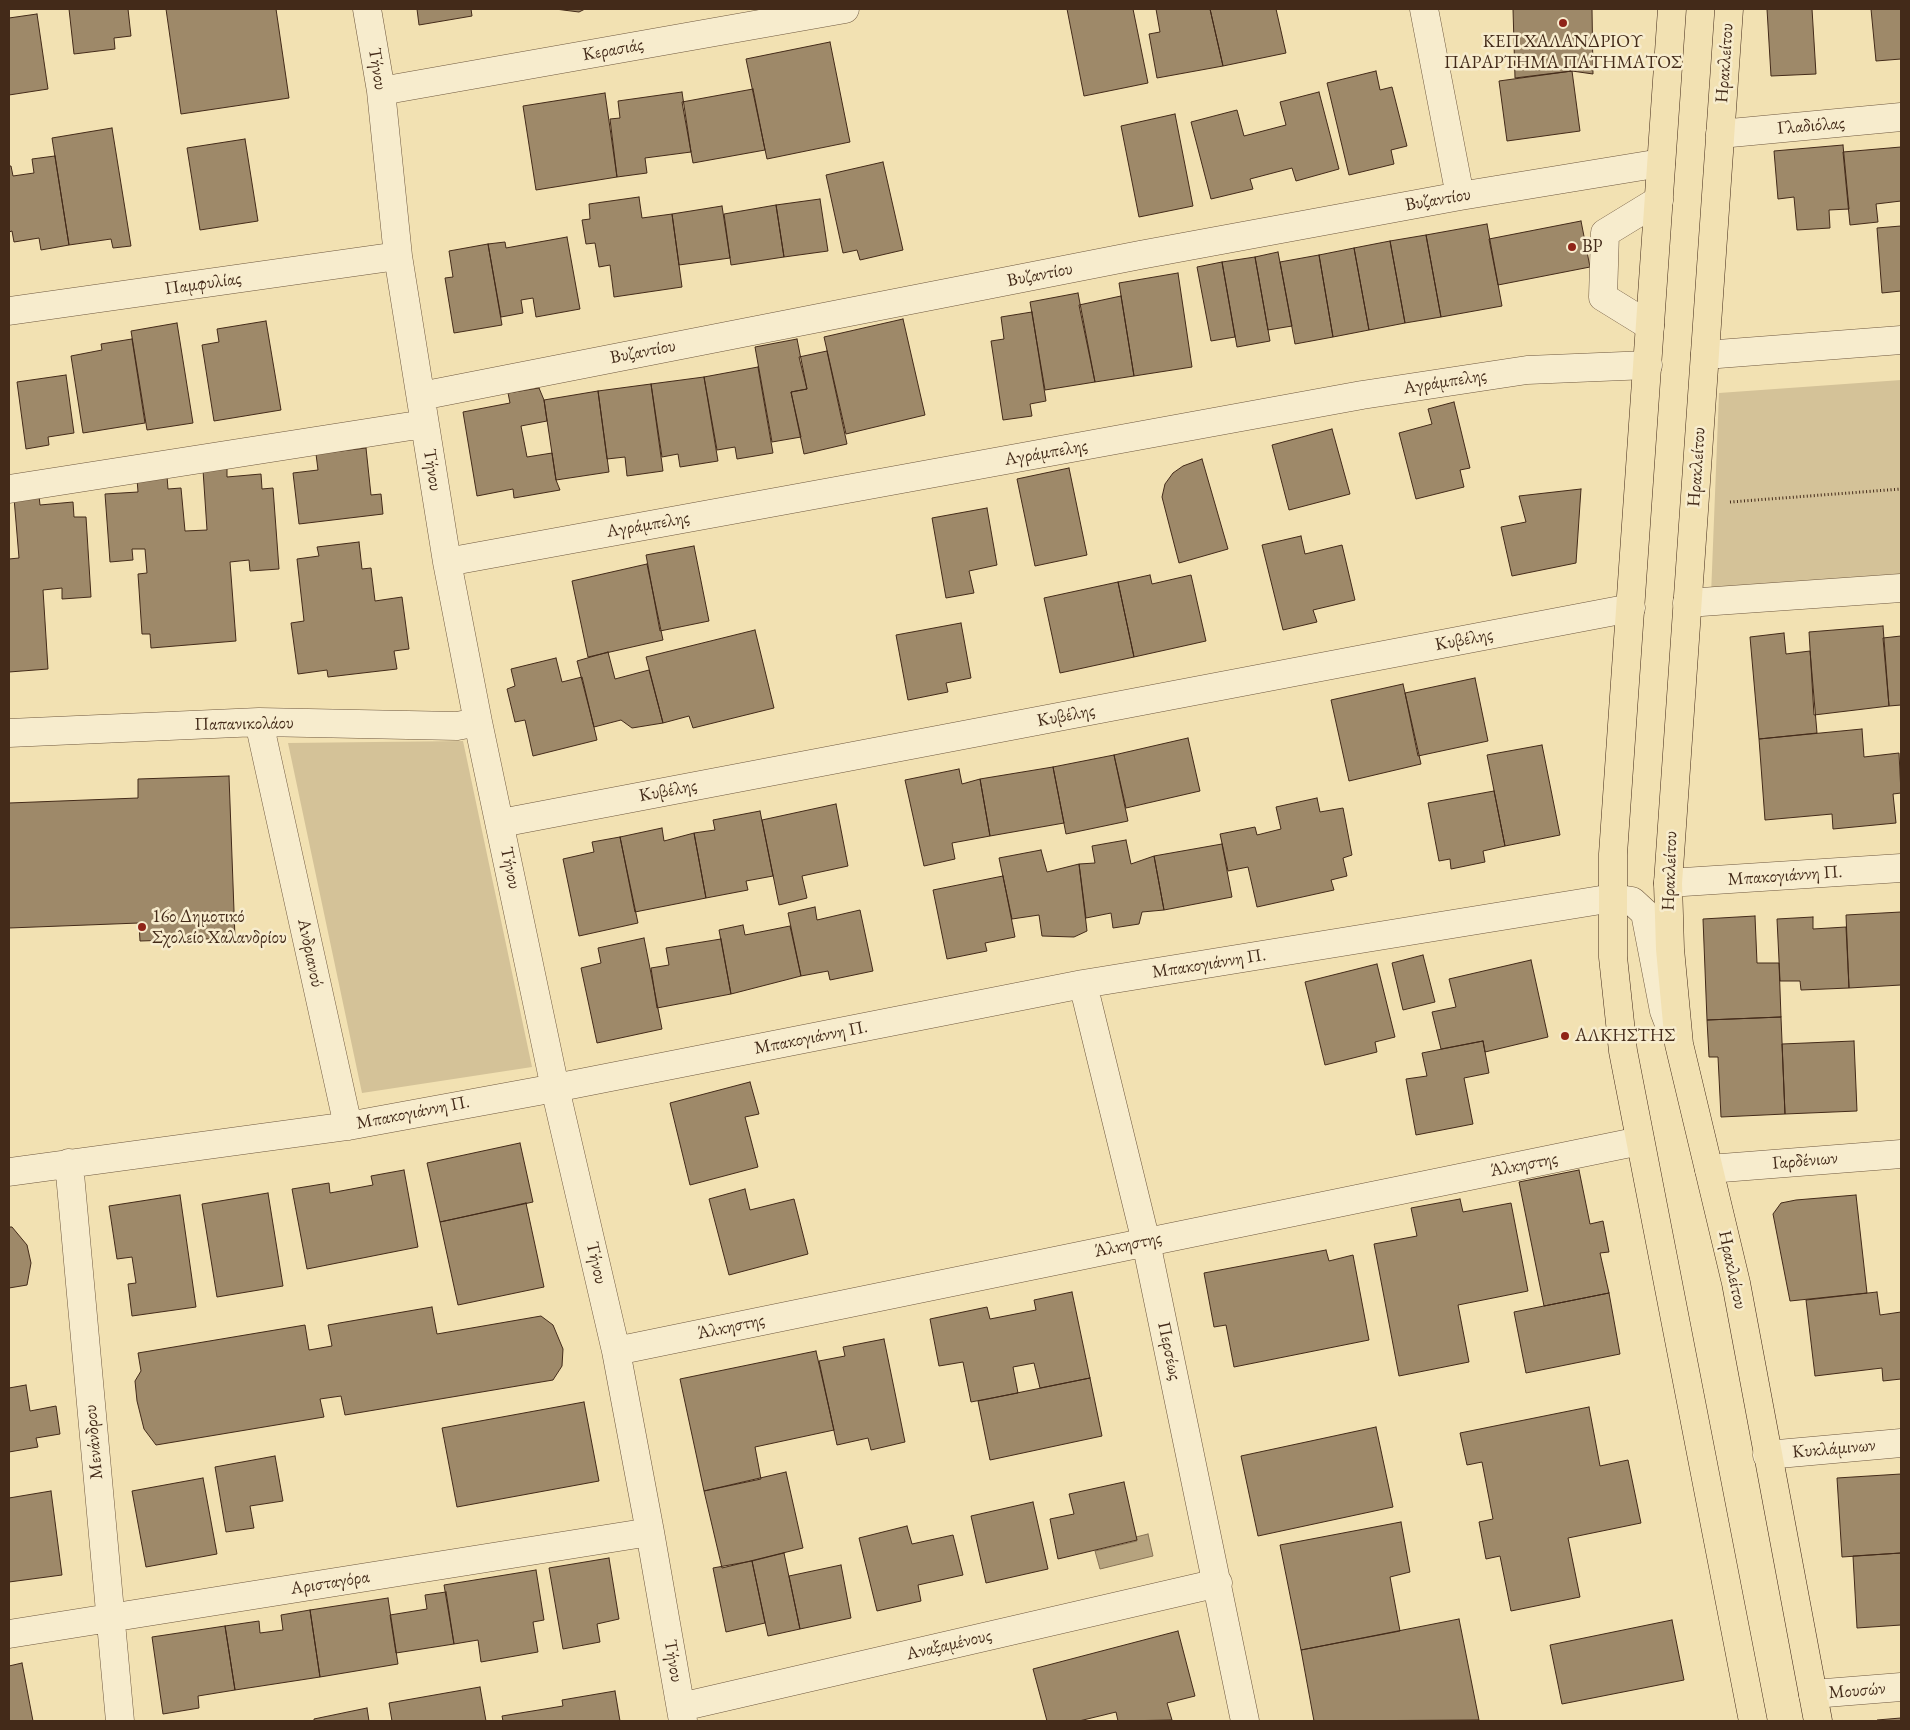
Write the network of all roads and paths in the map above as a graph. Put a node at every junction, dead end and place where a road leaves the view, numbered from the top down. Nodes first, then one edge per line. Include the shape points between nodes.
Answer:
1 (367, 9) edge
2 (845, 9) edge
3 (1424, 9) edge
4 (1672, 9) edge
5 (1729, 9) edge
6 (381, 91) junction
7 (1901, 117) edge
8 (1720, 134) junction
9 (1661, 163) junction
10 (1460, 196) junction
11 (1659, 200) junction
12 (398, 256) junction
13 (9, 311) edge
14 (1650, 326) junction
15 (1901, 340) edge
16 (1705, 356) junction
17 (1648, 365) junction
18 (421, 396) junction
19 (424, 424) junction
20 (9, 489) edge
21 (1901, 489) edge
22 (1694, 504) junction
23 (448, 562) junction
24 (1901, 588) edge
25 (1687, 603) junction
26 (1631, 608) junction
27 (259, 722) junction
28 (478, 722) junction
29 (9, 733) edge
30 (500, 823) junction
31 (1901, 868) edge
32 (1668, 883) junction
33 (1612, 898) junction
34 (1083, 984) junction
35 (1685, 1068) junction
36 (555, 1088) junction
37 (348, 1126) junction
38 (1640, 1141) junction
39 (1901, 1154) edge
40 (69, 1163) junction
41 (1709, 1169) junction
42 (9, 1172) edge
43 (1146, 1242) junction
44 (616, 1351) junction
45 (1901, 1443) edge
46 (1767, 1455) junction
47 (650, 1532) junction
48 (1218, 1583) junction
49 (110, 1618) junction
50 (9, 1634) edge
51 (1901, 1687) edge
52 (1813, 1694) junction
53 (682, 1714) edge
54 (120, 1721) edge
55 (1245, 1721) edge
56 (1753, 1721) edge
57 (1818, 1721) edge

1 - 6 street, Τήνου
2 - 6 street, Κερασιάς
3 - 10 street
4 - 9 main road
5 - 8 main road, Ηρακλείτου
6 - 12 street, Τήνου
7 - 8 street, Γλαδιόλας
8 - 16 main road, Ηρακλείτου
9 - 10 street, Βυζαντίου
9 - 11 main road
10 - 18 street, Βυζαντίου via 1140,255
11 - 14 main road
11 - 14 street via 1605,233 1603,297
12 - 13 street, Παμφυλίας
12 - 18 street, Τήνου
14 - 17 main road
15 - 16 street
16 - 22 main road, Ηρακλείτου
17 - 23 street, Αγράμπελης via 1526,370 1362,395
17 - 26 main road
18 - 19 street, Τήνου
19 - 20 street
19 - 23 street, Τήνου
21 - 22 path
22 - 25 main road, Ηρακλείτου
23 - 28 street, Τήνου
24 - 25 street
25 - 32 main road, Ηρακλείτου
26 - 30 street, Κυβέλης
26 - 33 main road
27 - 28 street, Παπανικολάου via 456,726
27 - 29 street, Παπανικολάου
27 - 37 street, Ανδριανού
28 - 30 street, Τήνου
30 - 36 street, Τήνου
31 - 32 street, Μπακογιάννη Π.
32 - 35 main road, Ηρακλείτου via 1670,950 1679,1044
33 - 34 street, Μπακογιάννη Π.
33 - 35 street via 1632,900 1645,913 1664,1011
33 - 38 main road via 1613,957 1623,1051
34 - 36 street, Μπακογιάννη Π.
34 - 43 street, Περσέως
35 - 41 main road, Ηρακλείτου
36 - 37 street, Μπακογιάννη Π.
36 - 44 street, Τήνου
37 - 40 street, Μπακογιάννη Π.
38 - 43 street, Άλκηστης
38 - 56 main road
39 - 41 street, Γαρδένιων
40 - 42 street, Μπακογιάννη Π.
40 - 49 street, Μενάνδρου
41 - 46 main road, Ηρακλείτου via 1736,1282
43 - 44 street, Άλκηστης
43 - 48 street, Περσέως
44 - 47 street, Τήνου
45 - 46 street, Κυκλάμινων
46 - 52 main road, Ηρακλείτου
47 - 49 street, Αρισταγόρα
47 - 53 street, Τήνου
48 - 53 street, Αναξαμένους
48 - 55 street, Περσέως
49 - 50 street, Αρισταγόρα
49 - 54 street, Μενάνδρου
51 - 52 street, Μουσών
52 - 57 main road, Ηρακλείτου

